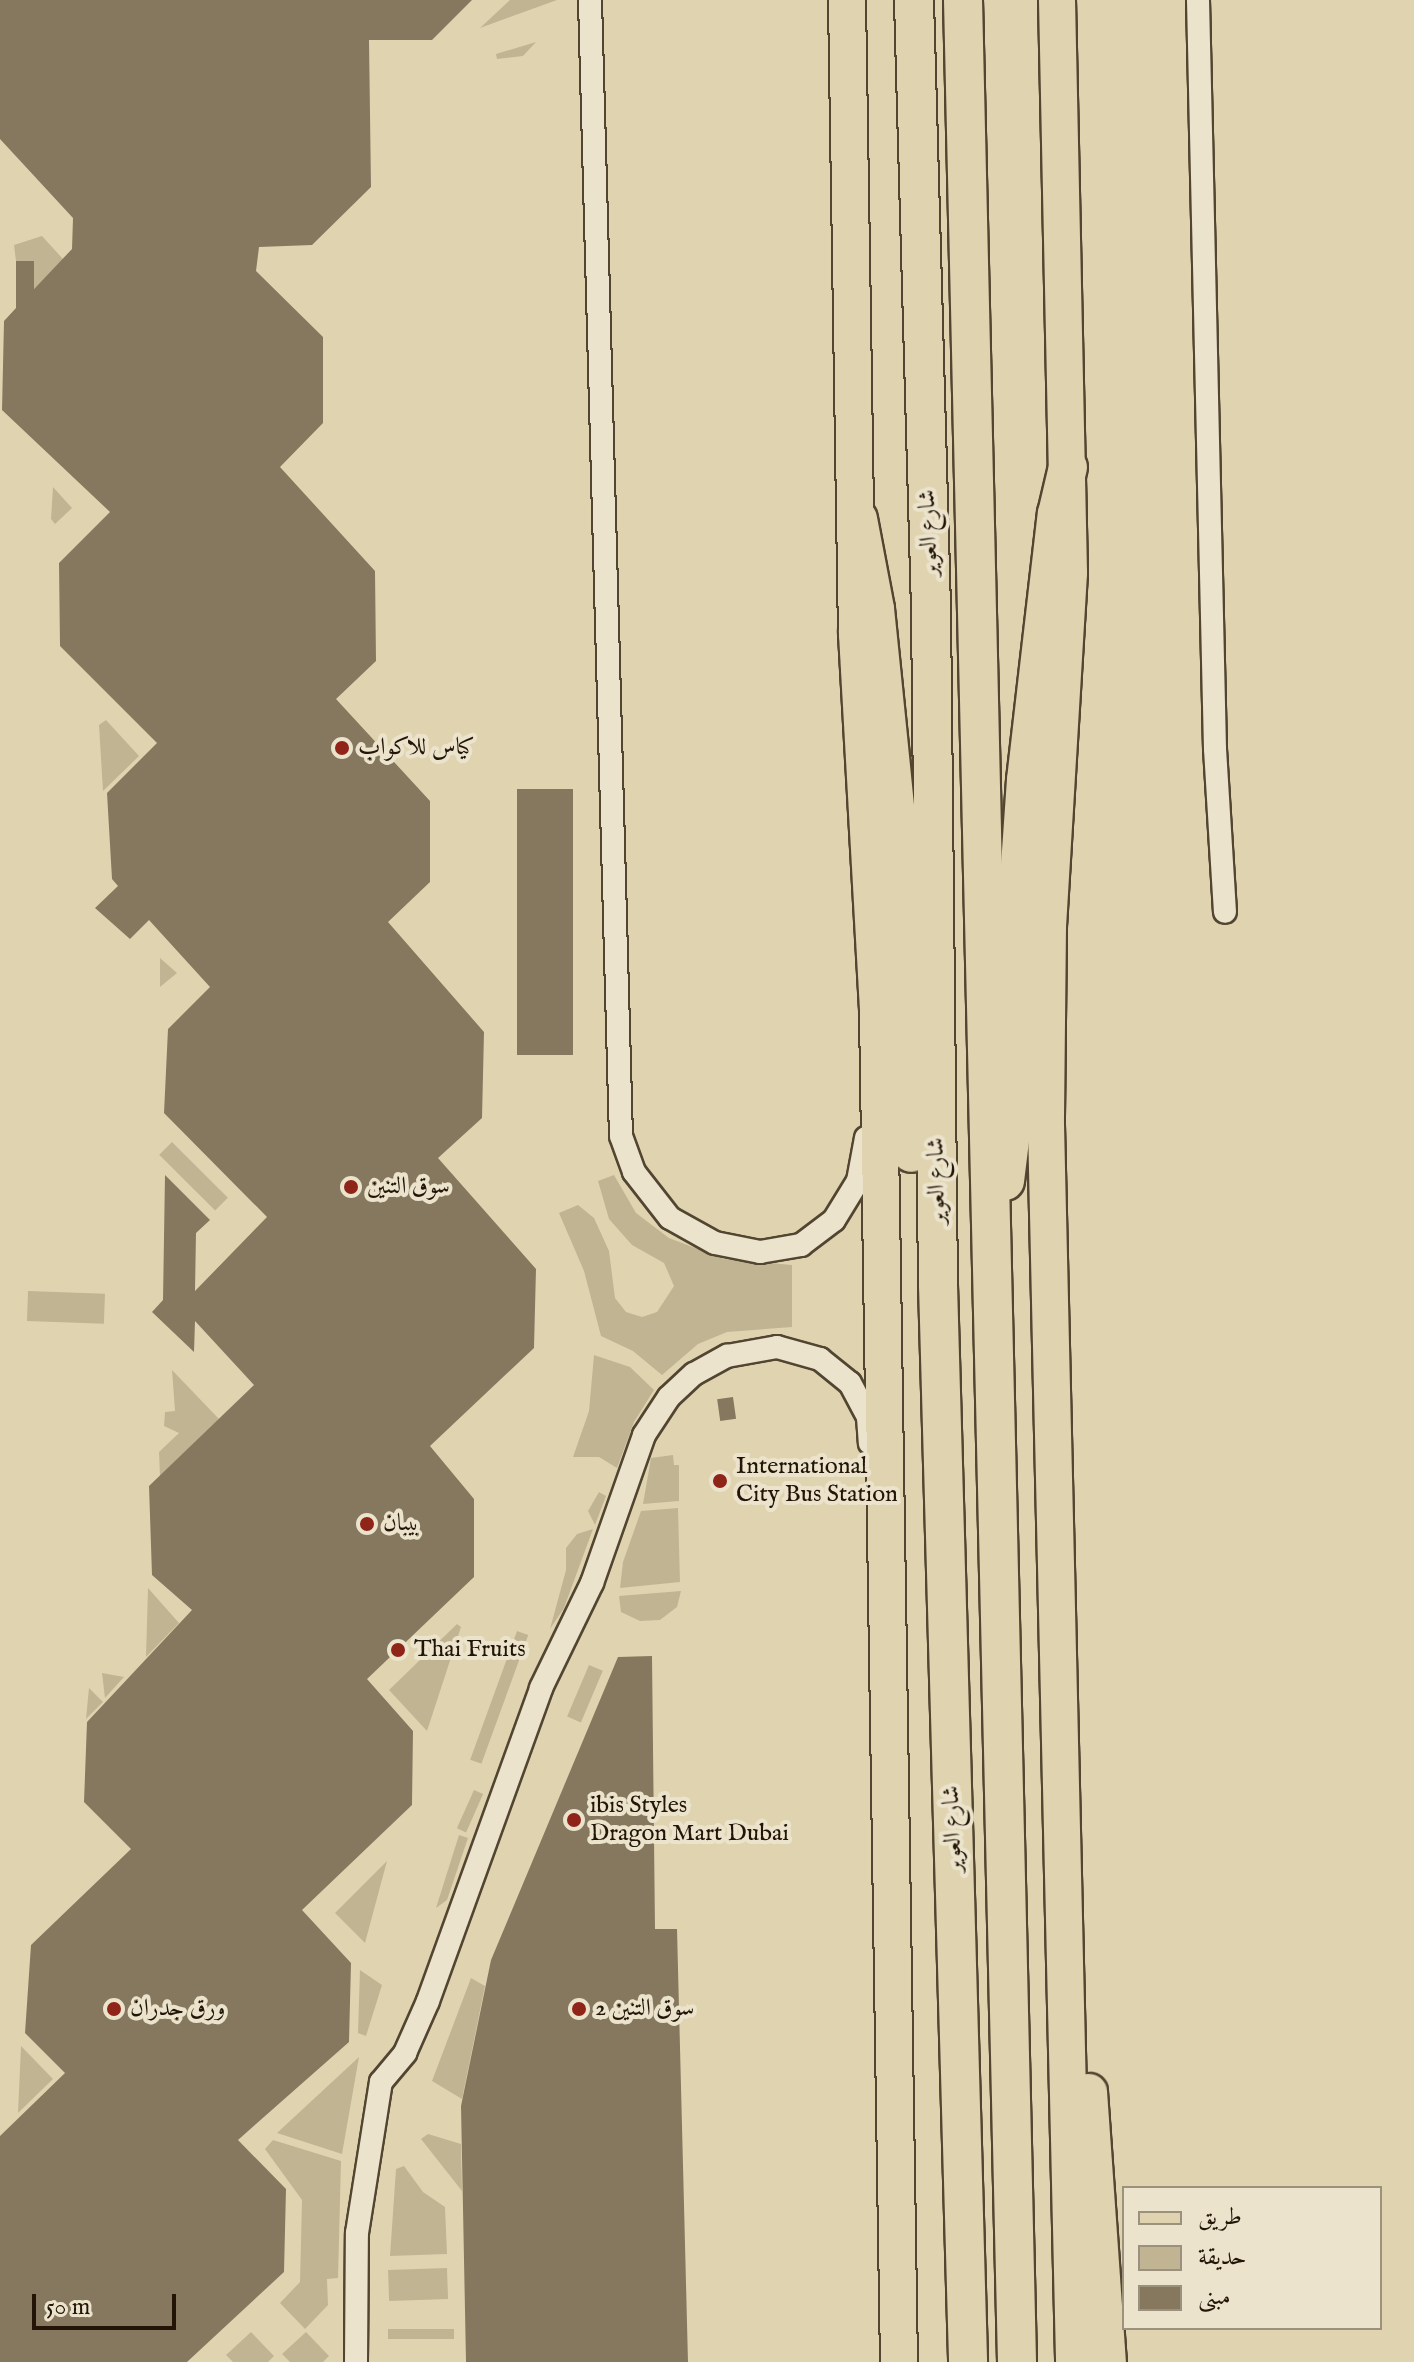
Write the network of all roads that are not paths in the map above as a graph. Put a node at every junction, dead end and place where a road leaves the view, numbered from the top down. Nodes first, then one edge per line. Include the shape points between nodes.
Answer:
1 (590, 0) edge
2 (847, 0) edge
3 (914, 0) edge
4 (963, 0) edge
5 (1057, 0) edge
6 (1198, 0) edge
7 (1068, 467) junction
8 (858, 519) junction
9 (1225, 912) dead end
10 (878, 1013) junction
11 (988, 1246) junction
12 (938, 1285) junction
13 (890, 1632) junction
14 (1063, 1783) junction
15 (356, 2362) edge
16 (899, 2362) edge
17 (968, 2362) edge
18 (1017, 2362) edge
19 (1074, 2362) edge
20 (1108, 2362) edge

1 - 10 street via 619,1099 626,1154 656,1204 685,1230 746,1251 788,1249 825,1230 852,1195 862,1167
2 - 8 main road
3 - 12 highway, شارع العوير via 931,608
4 - 11 highway, شارع العوير
5 - 7 main road
6 - 9 street via 1215,749
7 - 11 highway via 1057,514 1021,834 1013,1131
7 - 14 main road via 1067,625 1046,1009 1049,1358
8 - 10 main road via 857,634
8 - 12 highway via 875,609 898,837 914,1186 920,1230
10 - 13 main road
11 - 18 highway, شارع العوير
12 - 17 highway, شارع العوير
13 - 15 street via 877,1571 868,1417 850,1383 820,1359 777,1347 727,1356 694,1374 669,1397 636,1454 603,1556 545,1679 428,2001 405,2053 381,2082 357,2233
13 - 16 main road
14 - 19 main road
14 - 20 main road via 1079,1932

